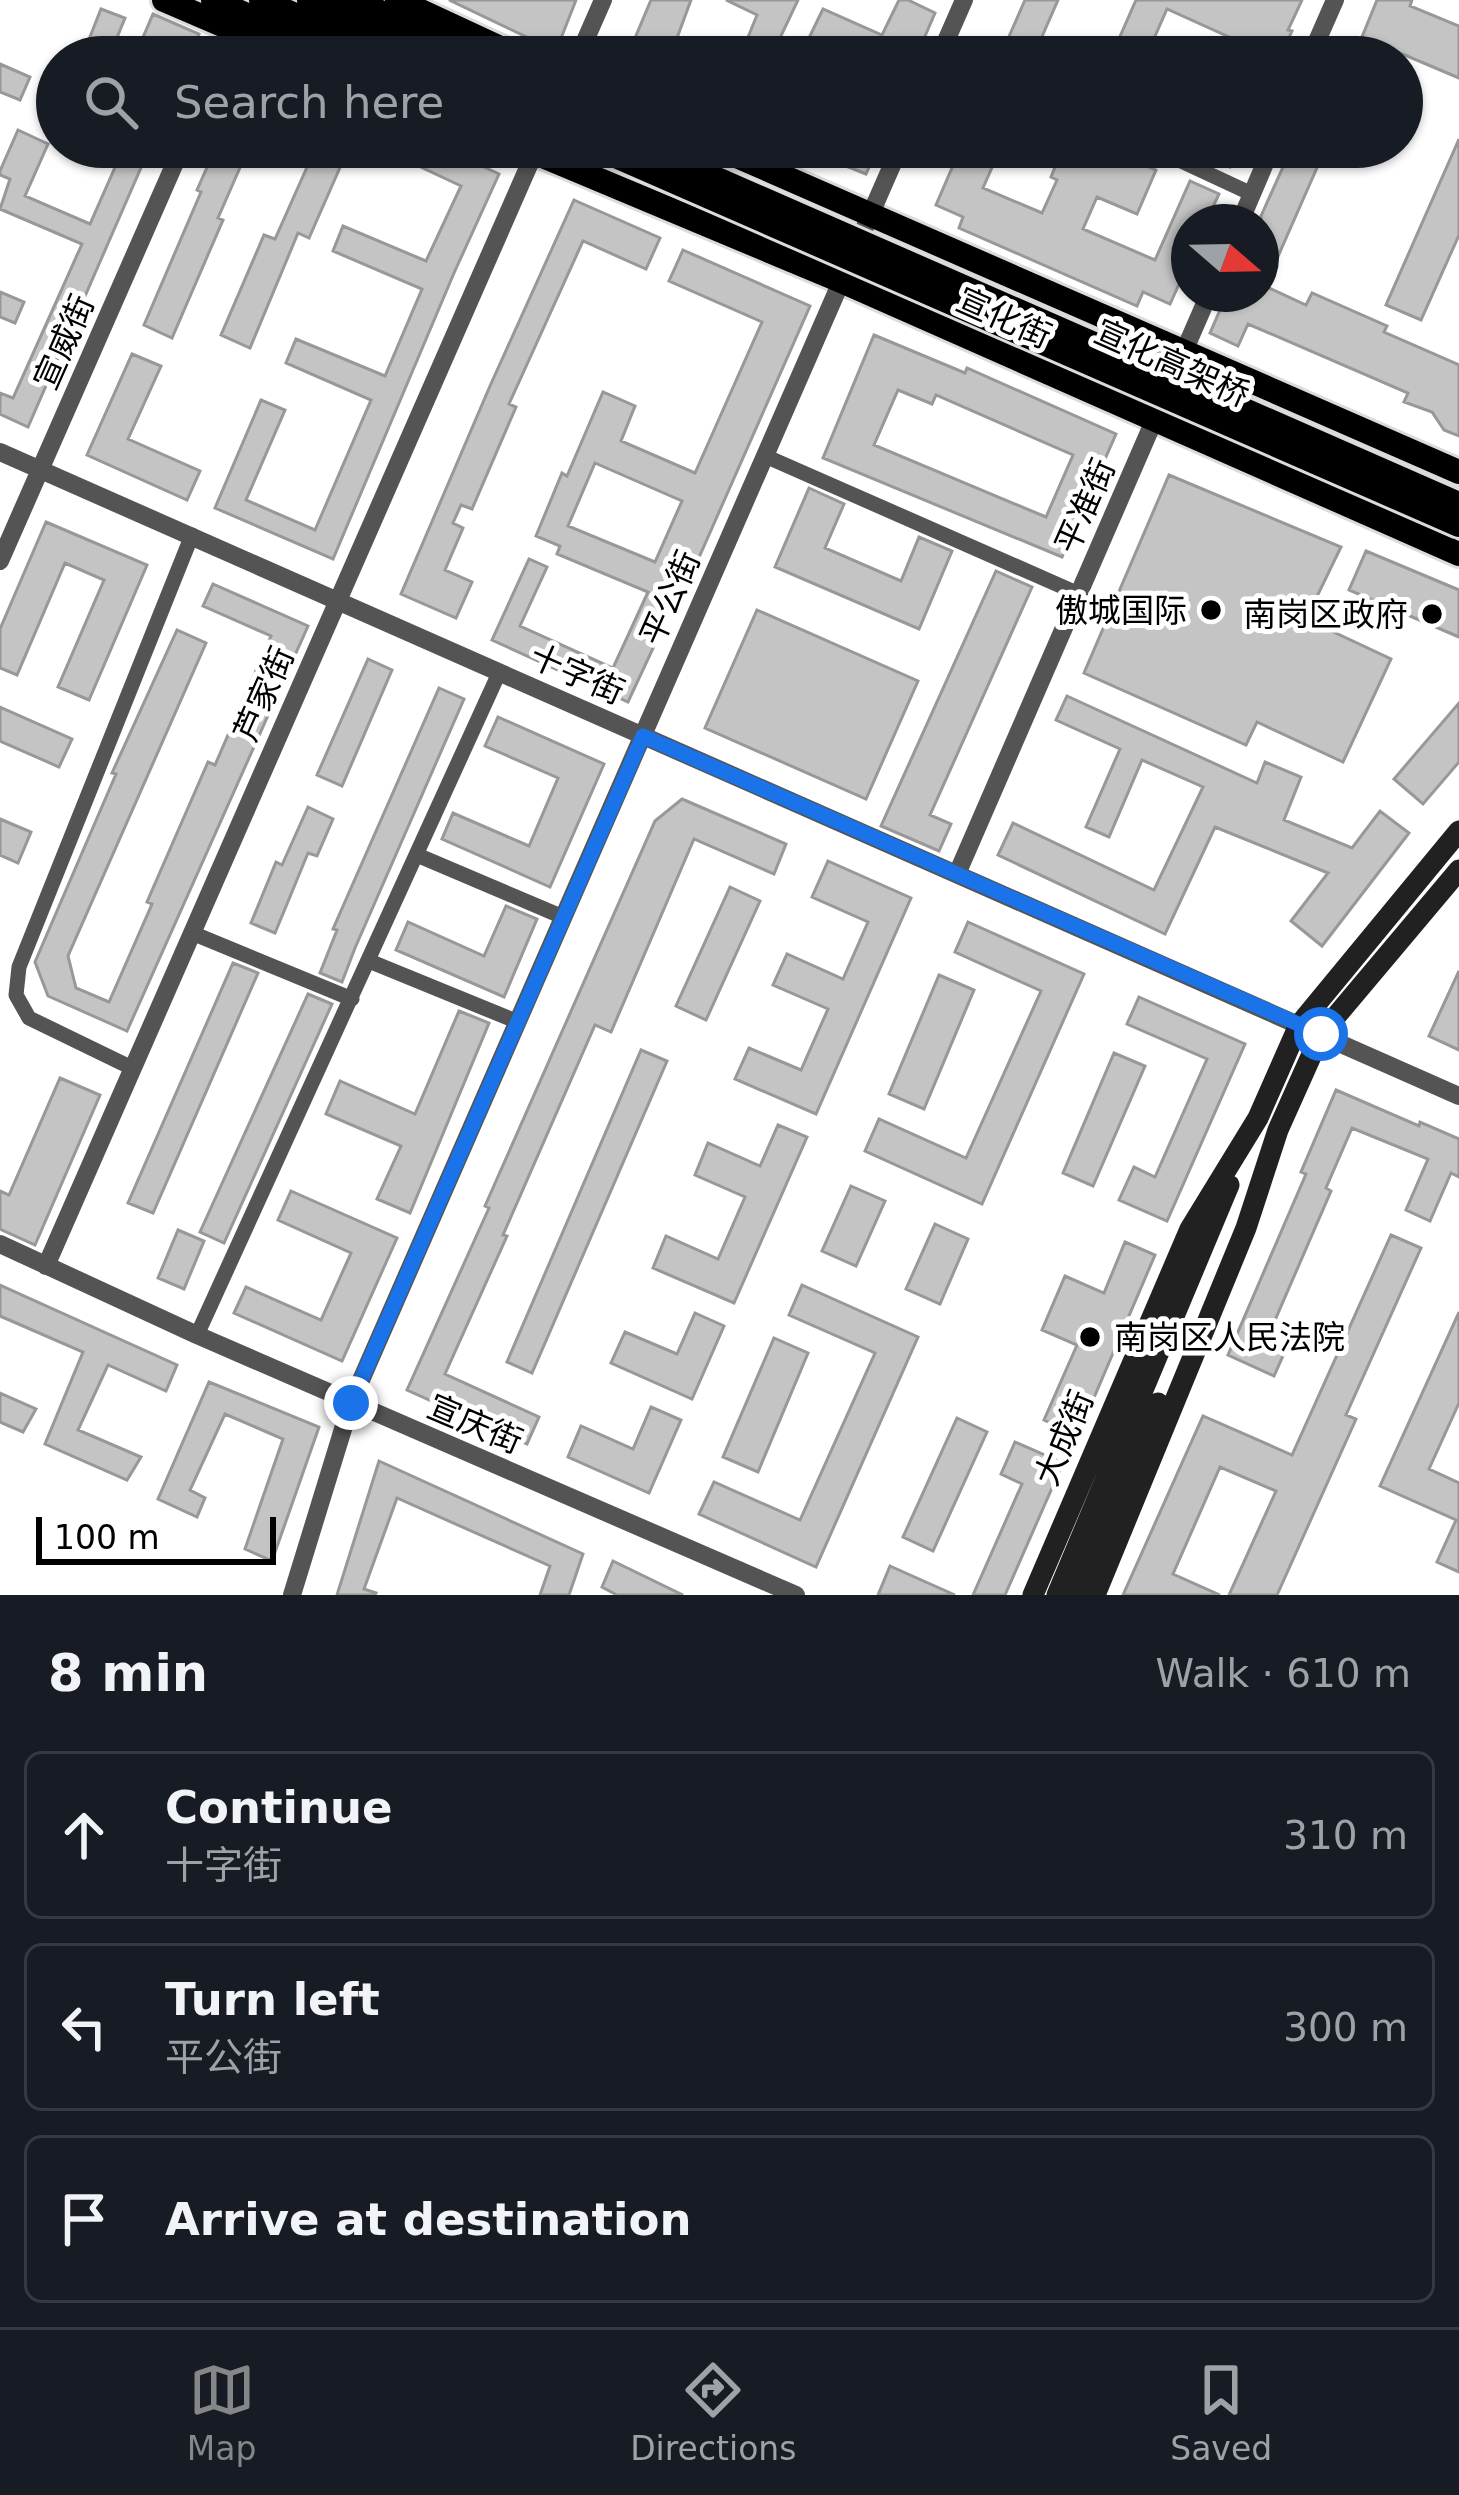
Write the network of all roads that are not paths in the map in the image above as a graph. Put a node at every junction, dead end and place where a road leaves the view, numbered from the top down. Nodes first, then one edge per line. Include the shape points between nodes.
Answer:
1 (164, 0) edge
2 (213, 0) edge
3 (261, 0) edge
4 (309, 0) edge
5 (351, 0) edge
6 (603, 0) edge
7 (964, 0) edge
8 (1335, 0) edge
9 (398, 10) edge
10 (234, 30) junction
11 (231, 36) edge
12 (248, 36) edge
13 (294, 36) edge
14 (343, 36) edge
15 (391, 36) edge
16 (449, 36) edge
17 (465, 36) edge
18 (587, 36) edge
19 (953, 36) edge
20 (1319, 36) edge
21 (173, 168) edge
22 (522, 168) edge
23 (577, 168) edge
24 (643, 168) edge
25 (692, 168) edge
26 (764, 168) edge
27 (891, 168) edge
28 (1196, 168) edge
29 (1263, 168) edge
30 (1252, 194) junction
31 (1248, 204) edge
32 (870, 215) junction
33 (841, 281) junction
34 (1201, 312) edge
35 (1184, 353) junction
36 (1155, 421) junction
37 (0, 452) edge
38 (765, 456) junction
39 (40, 470) junction
40 (1459, 472) edge
41 (1459, 504) edge
42 (1459, 525) edge
43 (191, 535) junction
44 (1459, 554) edge
45 (0, 561) edge
46 (1078, 594) junction
47 (338, 601) junction
48 (500, 673) junction
49 (643, 736) junction
50 (1459, 831) edge
51 (417, 855) junction
52 (1459, 870) edge
53 (957, 874) junction
54 (563, 917) junction
55 (192, 933) junction
56 (369, 962) junction
57 (352, 999) junction
58 (518, 1022) junction
59 (1310, 1029) junction
60 (132, 1068) junction
61 (1459, 1096) edge
62 (1258, 1118) junction
63 (1278, 1130) junction
64 (0, 1244) edge
65 (46, 1266) junction
66 (196, 1335) junction
67 (351, 1403) junction
68 (292, 1595) edge
69 (796, 1595) edge
70 (1033, 1595) edge
71 (1057, 1595) edge
72 (1075, 1595) edge
73 (1094, 1595) edge

1 - 10 highway
2 - 13 highway
3 - 14 highway
4 - 15 highway
5 - 9 highway
6 - 18 street
7 - 19 street
8 - 20 street
9 - 16 highway
9 - 17 highway
10 - 11 street
10 - 12 highway
21 - 39 street, 宣威街
22 - 47 street, 芦家街
23 - 33 highway, 宣化街
24 - 42 highway, 宣化高架桥, bridge
25 - 41 highway, 宣化高架桥, bridge
26 - 32 highway, 宣化街
27 - 32 street, 平公街
28 - 30 street
29 - 30 street
30 - 31 street
32 - 33 street, 平公街
32 - 35 highway, 宣化街
33 - 36 highway, 宣化街
33 - 38 street, 平公街
34 - 35 street, 平准街
35 - 36 street, 平准街
35 - 40 highway, 宣化街
36 - 44 highway, 宣化街
36 - 46 street, 平准街
37 - 39 street, 十字街
38 - 46 street
38 - 49 street, 平公街
39 - 43 street, 十字街
39 - 45 street, 宣威街
43 - 47 street, 十字街
43 - 60 street via 19,967 16,995 29,1018
46 - 53 street, 平准街
47 - 48 street, 十字街
47 - 55 street, 芦家街
48 - 49 street, 十字街
48 - 51 street
49 - 53 street, 十字街
49 - 54 street, 平公街
50 - 59 main road, 大成街
51 - 54 street
51 - 56 street
52 - 59 main road, 大成街
53 - 59 street, 十字街
54 - 58 street, 平公街
55 - 57 street
55 - 60 street, 芦家街
56 - 57 street
56 - 58 street
57 - 66 street
58 - 67 street, 平公街
59 - 61 street, 十字街
59 - 62 main road, 大成街
59 - 63 main road, 大成街
60 - 65 street, 芦家街
62 - 70 main road, 大成街 via 1190,1229
62 - 71 main road, 大成街
63 - 72 main road, 大成街
63 - 73 main road, 大成街 via 1246,1228
64 - 65 street, 宣庆街
65 - 66 street, 宣庆街
66 - 67 street, 宣庆街
67 - 68 street, 平公街
67 - 69 street, 宣庆街

